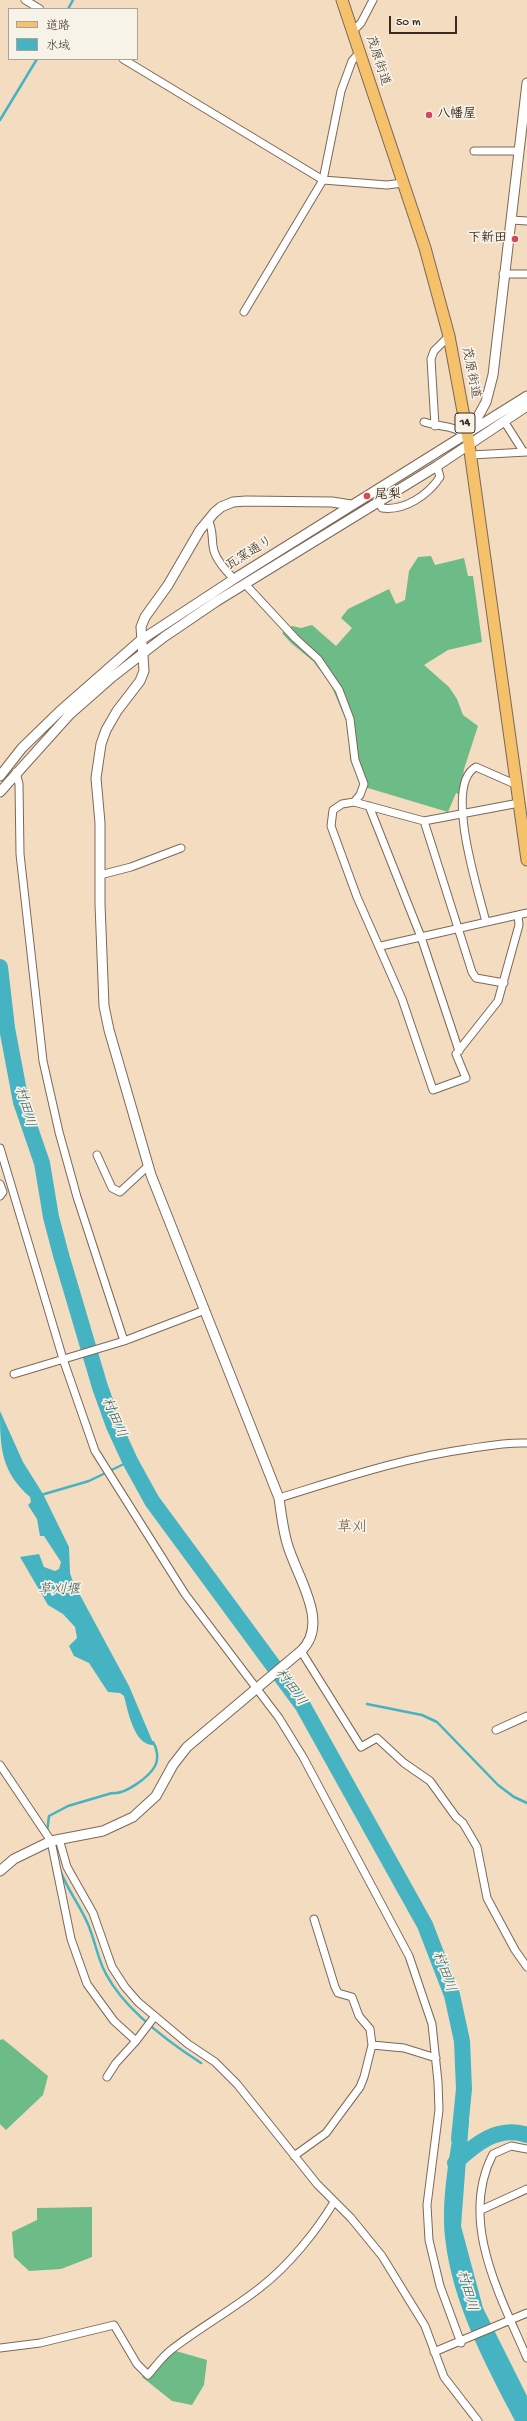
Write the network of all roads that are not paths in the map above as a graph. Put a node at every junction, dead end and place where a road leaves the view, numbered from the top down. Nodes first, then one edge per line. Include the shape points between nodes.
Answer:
1 (25, 0) edge
2 (342, 0) edge
3 (373, 0) edge
4 (38, 8) edge
5 (353, 31) junction
6 (359, 53) junction
7 (125, 60) edge
8 (527, 83) edge
9 (526, 102) edge
10 (474, 151) dead end
11 (521, 153) edge
12 (323, 180) junction
13 (403, 183) junction
14 (512, 220) junction
15 (527, 221) edge
16 (504, 274) junction
17 (527, 274) edge
18 (244, 312) dead end
19 (449, 336) junction
20 (527, 396) edge
21 (527, 406) edge
22 (504, 421) junction
23 (424, 422) dead end
24 (435, 426) junction
25 (469, 445) junction
26 (525, 451) edge
27 (437, 466) junction
28 (378, 501) junction
29 (351, 505) junction
30 (208, 520) junction
31 (234, 579) junction
32 (246, 585) junction
33 (141, 640) junction
34 (144, 652) junction
35 (16, 772) junction
36 (0, 776) edge
37 (517, 785) junction
38 (0, 792) edge
39 (354, 802) junction
40 (519, 803) junction
41 (369, 806) junction
42 (461, 814) junction
43 (424, 821) junction
44 (181, 848) dead end
45 (527, 860) edge
46 (100, 875) junction
47 (527, 913) edge
48 (518, 915) junction
49 (486, 922) junction
50 (460, 928) junction
51 (421, 937) junction
52 (380, 946) junction
53 (504, 983) junction
54 (459, 1051) junction
55 (0, 1148) edge
56 (97, 1155) dead end
57 (148, 1166) junction
58 (0, 1184) edge
59 (0, 1196) edge
60 (205, 1310) junction
61 (124, 1342) junction
62 (63, 1360) junction
63 (14, 1374) dead end
64 (527, 1443) edge
65 (278, 1498) junction
66 (300, 1651) junction
67 (256, 1690) junction
68 (527, 1716) edge
69 (496, 1730) dead end
70 (0, 1765) edge
71 (55, 1840) junction
72 (0, 1871) edge
73 (314, 1919) dead end
74 (527, 1967) edge
75 (155, 2016) junction
76 (136, 2041) junction
77 (372, 2045) junction
78 (436, 2058) junction
79 (107, 2077) dead end
80 (527, 2149) edge
81 (294, 2156) junction
82 (527, 2189) edge
83 (334, 2202) junction
84 (481, 2210) junction
85 (527, 2313) edge
86 (511, 2320) junction
87 (460, 2342) junction
88 (0, 2348) edge
89 (434, 2352) junction
90 (527, 2358) edge
91 (478, 2421) edge

1 - 4 street
2 - 5 main road, 茂原街道 / 14
3 - 5 street via 361,23
5 - 6 main road, 茂原街道 / 14
6 - 12 street via 352,61 341,91
6 - 13 main road, 茂原街道 / 14
7 - 12 street
8 - 9 street
9 - 11 street
10 - 11 street
11 - 14 street
12 - 13 street via 387,185
12 - 18 street
13 - 19 main road, 茂原街道 / 14 via 425,248
14 - 15 street
14 - 16 street
16 - 17 street
16 - 25 street via 493,375 486,402
19 - 24 street via 431,359
19 - 25 main road, 茂原街道 / 14
20 - 25 street, 瓦窯通り
21 - 22 street, 瓦窯通り
22 - 25 street, 瓦窯通り
22 - 26 street
23 - 24 street
24 - 25 street via 456,427
25 - 26 street
25 - 27 street, 瓦窯通り
25 - 29 street, 瓦窯通り
25 - 37 main road, 茂原街道 / 14
27 - 28 street, 瓦窯通り
27 - 28 street via 440,477 430,490 416,499 390,508 382,508
28 - 32 street, 瓦窯通り
29 - 30 street via 332,502 233,502 221,507
29 - 31 street, 瓦窯通り
30 - 31 street via 212,526 214,552
30 - 33 street via 145,617 141,627
31 - 33 street, 瓦窯通り
32 - 34 street, 瓦窯通り
32 - 39 street via 318,659 339,690 350,719 355,760 364,784
33 - 34 street
33 - 36 street, 瓦窯通り via 82,690 26,744
34 - 35 street, 瓦窯通り via 70,714
34 - 46 street via 144,671 106,730 97,762
35 - 38 street, 瓦窯通り
35 - 61 street via 19,784 20,854 42,1061 75,1190
37 - 40 main road, 茂原街道 / 14
37 - 42 street via 476,767 470,770 464,786
39 - 41 street
39 - 52 street via 342,804 333,810 330,826 357,897
40 - 42 street
40 - 45 main road, 茂原街道 / 14
41 - 43 street
41 - 51 street
42 - 43 street
42 - 49 street
43 - 50 street
44 - 46 street via 131,867
46 - 57 street via 104,1006 114,1050
47 - 48 street
48 - 49 street
48 - 53 street via 519,925
49 - 50 street
50 - 51 street
50 - 53 street via 476,978
51 - 52 street
51 - 54 street
52 - 54 street via 402,999 433,1090 466,1078 456,1054
53 - 54 street via 498,1001
55 - 62 street
56 - 57 street via 112,1188 120,1192
57 - 60 street
58 - 59 street
60 - 61 street via 132,1336
60 - 65 street
61 - 62 street
62 - 63 street
62 - 67 street via 95,1451 185,1594
64 - 65 street via 510,1442 451,1451 390,1464
65 - 66 street via 286,1543 311,1607 314,1625 311,1638
66 - 67 street
66 - 74 street via 361,1748 377,1738 404,1763 430,1781 463,1823 477,1847 487,1898
67 - 71 street via 180,1754 156,1796 137,1814 103,1831
67 - 78 street via 279,1718 303,1757 400,1936 432,2024
68 - 69 street
70 - 71 street
71 - 72 street via 14,1860
71 - 75 street via 98,1924 112,1967 125,1987
71 - 76 street via 71,1939 87,1984 114,2021
73 - 77 street via 335,1987 338,1993 352,1996 359,2016 370,2029
75 - 76 street
75 - 81 street via 221,2068 237,2084
76 - 79 street
77 - 78 street via 404,2048
77 - 81 street via 360,2087 326,2133
78 - 87 street via 439,2110 429,2178 429,2240 440,2286
80 - 84 street via 510,2146 493,2154 486,2175
81 - 83 street
82 - 84 street
83 - 88 street via 320,2224 288,2262 261,2287 169,2351 148,2375 137,2364 114,2325 40,2343
83 - 89 street via 382,2256 425,2326
84 - 86 street via 480,2225 491,2272
85 - 86 street
86 - 87 street
86 - 90 street
87 - 89 street
89 - 91 street via 444,2377

